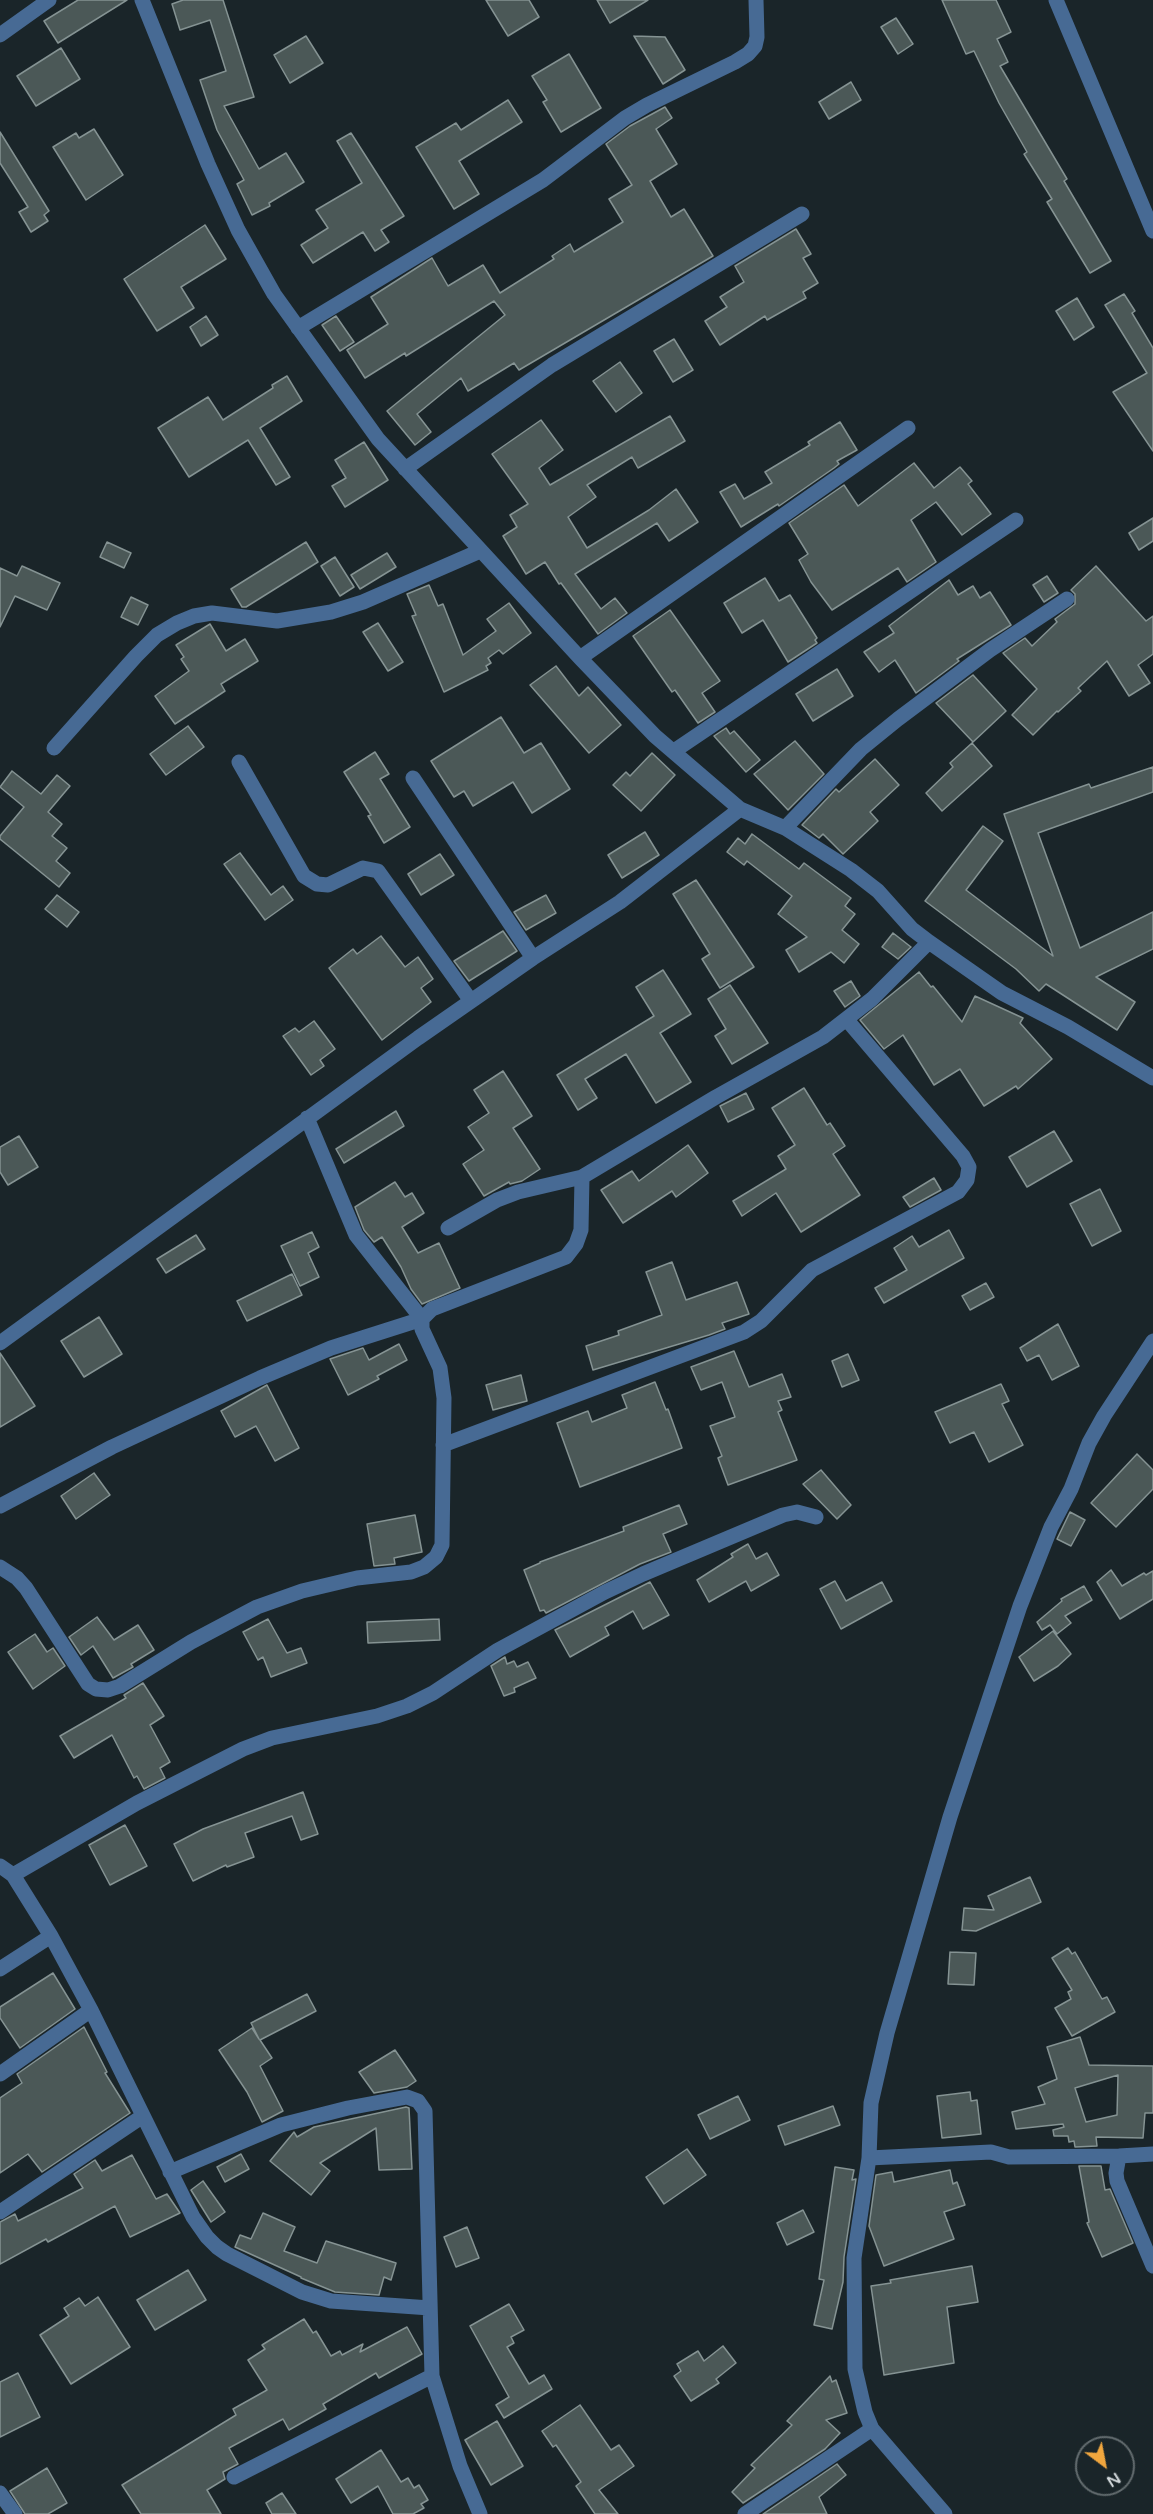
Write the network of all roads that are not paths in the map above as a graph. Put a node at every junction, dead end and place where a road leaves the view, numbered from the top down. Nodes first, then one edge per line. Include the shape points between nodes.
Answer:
1 (49, 0) edge
2 (142, 0) edge
3 (756, 0) edge
4 (1056, 0) edge
5 (0, 35) edge
6 (802, 214) dead end
7 (1153, 231) edge
8 (298, 328) junction
9 (908, 428) dead end
10 (405, 469) junction
11 (1016, 520) dead end
12 (480, 551) junction
13 (1067, 599) dead end
14 (580, 658) junction
15 (54, 748) dead end
16 (674, 751) junction
17 (239, 762) dead end
18 (413, 778) dead end
19 (740, 809) junction
20 (785, 828) junction
21 (929, 942) junction
22 (533, 958) junction
23 (471, 1001) junction
24 (847, 1020) junction
25 (1153, 1078) edge
26 (307, 1118) junction
27 (582, 1177) junction
28 (448, 1228) dead end
29 (422, 1319) junction
30 (1153, 1341) edge
31 (0, 1343) edge
32 (442, 1446) junction
33 (0, 1506) edge
34 (816, 1517) dead end
35 (0, 1567) edge
36 (0, 1866) edge
37 (13, 1875) junction
38 (51, 1936) junction
39 (0, 1969) edge
40 (92, 2010) junction
41 (0, 2074) edge
42 (143, 2116) junction
43 (1153, 2154) edge
44 (1119, 2156) junction
45 (869, 2158) junction
46 (170, 2172) junction
47 (0, 2212) edge
48 (1153, 2266) edge
49 (430, 2308) junction
50 (432, 2376) junction
51 (872, 2429) junction
52 (234, 2476) dead end
53 (0, 2493) edge
54 (15, 2514) edge
55 (480, 2514) edge
56 (745, 2514) edge
57 (945, 2514) edge

1 - 5 street
2 - 8 street via 238,230
3 - 8 street via 757,37 748,54 647,105 543,180
4 - 7 street
6 - 10 street via 552,365
8 - 10 street via 378,439
9 - 14 street
10 - 12 street
11 - 16 street
12 - 14 street
12 - 15 street via 331,612 277,621 212,613 177,623 157,635 136,656
13 - 20 street via 990,650 861,749
14 - 16 street
16 - 19 street
17 - 23 street via 304,876 328,885 363,868 378,871
18 - 22 street
19 - 20 street
19 - 22 street via 620,902
20 - 21 street via 878,891
21 - 24 street
21 - 25 street via 1002,993
22 - 23 street
23 - 26 street
24 - 27 street
24 - 32 street via 963,1156 969,1167 967,1180 958,1192 812,1270 761,1321 744,1332
26 - 29 street via 356,1235
26 - 31 street
27 - 28 street via 518,1191
27 - 29 street via 581,1230 566,1257 432,1309
29 - 32 street via 422,1329 443,1381
29 - 33 street via 331,1348 260,1378 122,1442
30 - 45 street via 1089,1443 1020,1606 950,1817 887,2033 870,2103
32 - 35 street via 442,1545 424,1567 357,1578 257,1606 108,1690 88,1684 26,1588
34 - 37 street via 797,1512 783,1515 643,1574 498,1650 407,1706 272,1738 243,1749 137,1803
36 - 37 street
37 - 38 street
38 - 39 street
38 - 40 street
40 - 41 street
40 - 42 street
42 - 46 street
42 - 47 street
43 - 44 street
44 - 45 street via 1009,2157 991,2152
44 - 48 street via 1118,2181
45 - 51 street via 854,2258 854,2328 855,2369 864,2412
46 - 49 street via 199,2227 227,2254 302,2292 331,2301
46 - 49 street via 281,2125 407,2097 418,2102 425,2111
49 - 50 street
50 - 52 street
50 - 55 street via 460,2466
51 - 56 street
51 - 57 street
53 - 54 street

